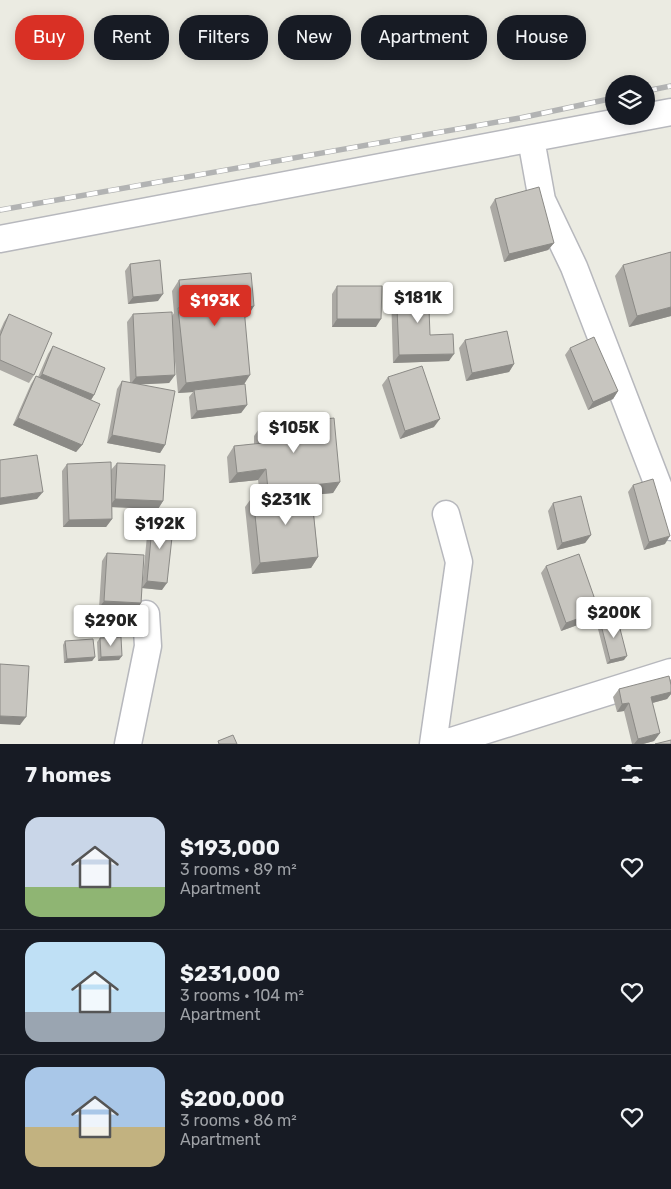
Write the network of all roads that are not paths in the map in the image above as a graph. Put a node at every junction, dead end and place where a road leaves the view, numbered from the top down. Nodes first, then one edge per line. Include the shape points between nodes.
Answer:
1 (671, 112) edge
2 (531, 140) junction
3 (0, 239) edge
4 (446, 514) dead end
5 (671, 527) edge
6 (146, 614) dead end
7 (671, 672) edge
8 (128, 744) edge
9 (433, 744) edge
10 (442, 744) edge

1 - 2 street
2 - 3 street
2 - 5 street via 542,200 578,276 665,503
4 - 9 street via 459,562
6 - 8 street via 148,646
7 - 10 street

